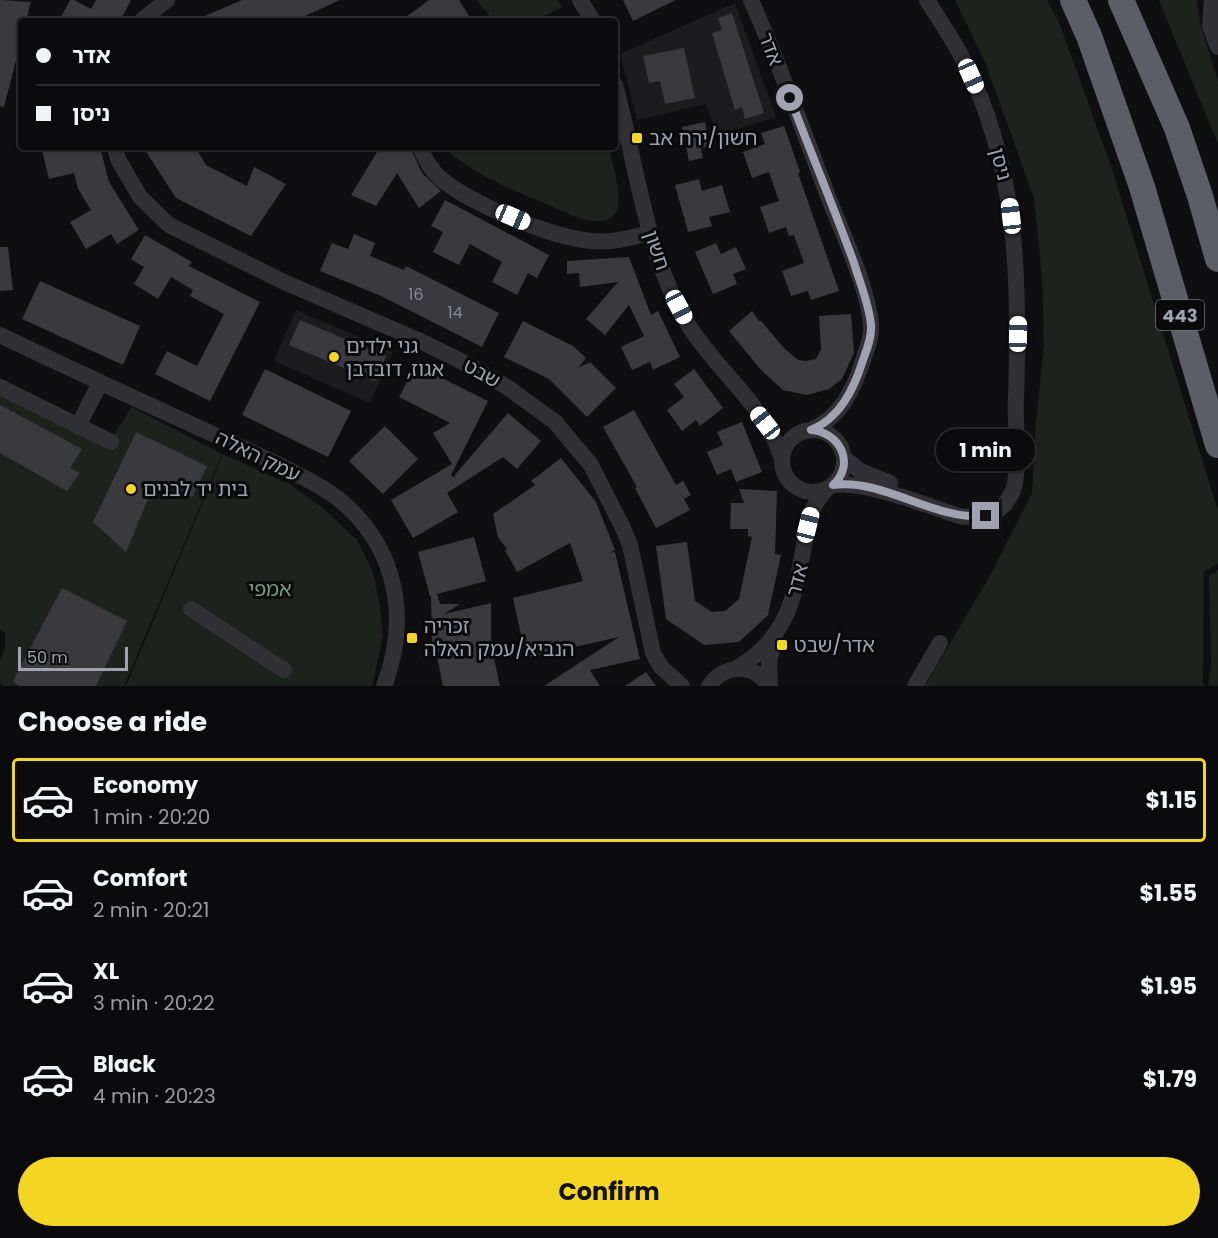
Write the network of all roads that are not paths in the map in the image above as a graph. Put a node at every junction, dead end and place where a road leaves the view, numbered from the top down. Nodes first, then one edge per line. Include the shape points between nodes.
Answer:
1 (167, 0) edge
2 (580, 0) edge
3 (752, 0) edge
4 (927, 0) edge
5 (1073, 0) edge
6 (1121, 0) edge
7 (1133, 0) edge
8 (1211, 2) edge
9 (145, 18) edge
10 (590, 18) edge
11 (1138, 36) junction
12 (1218, 47) edge
13 (618, 98) edge
14 (115, 150) edge
15 (421, 150) edge
16 (650, 232) junction
17 (1217, 253) edge
18 (0, 335) edge
19 (100, 383) junction
20 (0, 387) edge
21 (844, 403) junction
22 (765, 423) junction
23 (78, 426) junction
24 (805, 432) junction
25 (111, 442) dead end
26 (1218, 445) edge
27 (1016, 450) junction
28 (842, 452) junction
29 (782, 459) junction
30 (796, 487) junction
31 (829, 487) junction
32 (808, 525) junction
33 (191, 609) dead end
34 (777, 632) junction
35 (940, 643) dead end
36 (737, 668) junction
37 (284, 670) dead end
38 (668, 675) junction
39 (715, 680) edge
40 (387, 682) edge
41 (682, 686) edge
42 (770, 686) edge
43 (915, 686) edge

1 - 9 street
2 - 10 street
3 - 21 street, אדר via 865,297 871,326 868,346
4 - 27 street, ניסן via 977,91 1007,186 1018,301
5 - 26 highway, 443 via 1142,188
6 - 11 highway
7 - 11 street
8 - 12 street via 1210,26
11 - 17 highway via 1177,128
13 - 16 street, חשון
14 - 38 street, שבט via 140,197 169,225 284,282 418,339 507,387 555,422 591,465 621,524 630,545 650,641 657,661
15 - 16 street via 439,177 475,201 532,225 591,241 617,241
16 - 22 street, חשון via 687,322
18 - 19 street, עמק האלה
19 - 23 street
19 - 40 street, עמק האלה via 304,478 357,517 383,557 397,597 398,634
20 - 23 street
21 - 24 street, אדר via 826,422
21 - 28 street, אדר via 839,430
22 - 24 street via 776,429
22 - 29 street, חשון
23 - 25 street
24 - 28 street via 831,436
24 - 29 street via 786,446
27 - 28 street, ניסן via 1004,494 972,506 879,480 860,471
27 - 31 street, ניסן via 1017,473 1012,495 986,516 959,516 867,487
28 - 31 street via 840,477
29 - 30 street via 786,476
30 - 31 street via 810,492
30 - 32 street, אדר
31 - 32 street, אדר via 817,501
32 - 34 street, אדר via 795,593
33 - 37 street
34 - 36 street, אדר via 763,650
34 - 42 street, אדר via 769,661
35 - 43 street
36 - 39 street, אדר
36 - 42 street via 759,675
38 - 39 street via 694,682
38 - 41 street, שבט

